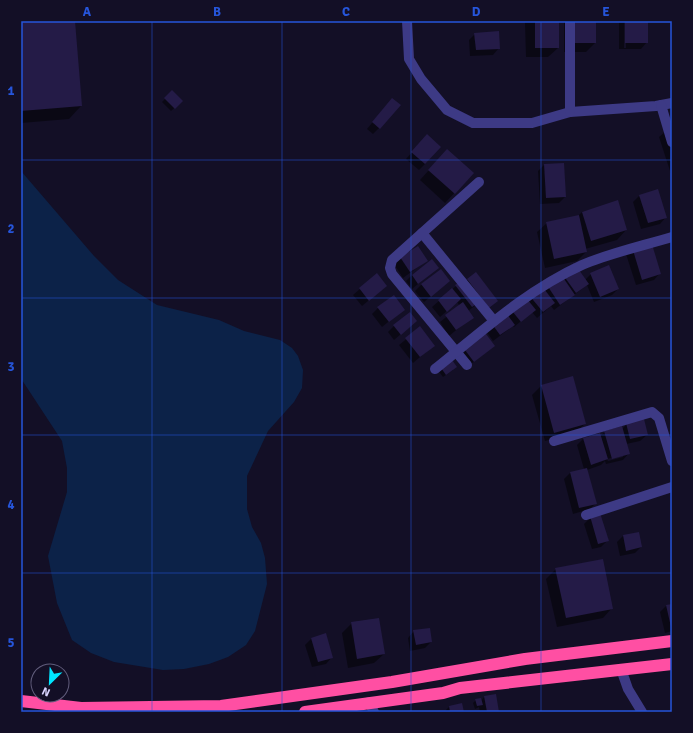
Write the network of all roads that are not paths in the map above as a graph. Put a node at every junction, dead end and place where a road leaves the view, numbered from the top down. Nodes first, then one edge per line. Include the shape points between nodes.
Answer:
1 (407, 21) edge
2 (570, 21) edge
3 (672, 103) edge
4 (661, 105) junction
5 (570, 112) junction
6 (672, 142) edge
7 (479, 182) dead end
8 (422, 233) junction
9 (672, 237) edge
10 (494, 321) junction
11 (456, 352) junction
12 (468, 365) dead end
13 (435, 369) dead end
14 (554, 441) dead end
15 (672, 461) edge
16 (672, 487) edge
17 (586, 515) dead end
18 (672, 641) edge
19 (672, 664) edge
20 (621, 669) junction
21 (21, 701) edge
22 (371, 707) edge
23 (305, 712) edge
24 (642, 712) edge

1 - 5 street via 409,59 420,79 447,110 463,119 473,123 532,123
2 - 5 street
3 - 4 street
4 - 5 street
4 - 6 street
7 - 8 street
8 - 10 street
8 - 11 street via 392,260 390,268 392,274
9 - 10 street via 582,265
10 - 11 street
11 - 12 street
11 - 13 street
14 - 15 street via 652,412 659,418
16 - 17 street
18 - 21 highway via 525,659 392,682 221,706 81,708
19 - 20 highway
20 - 22 highway via 460,688
20 - 24 street via 628,690
22 - 23 highway

